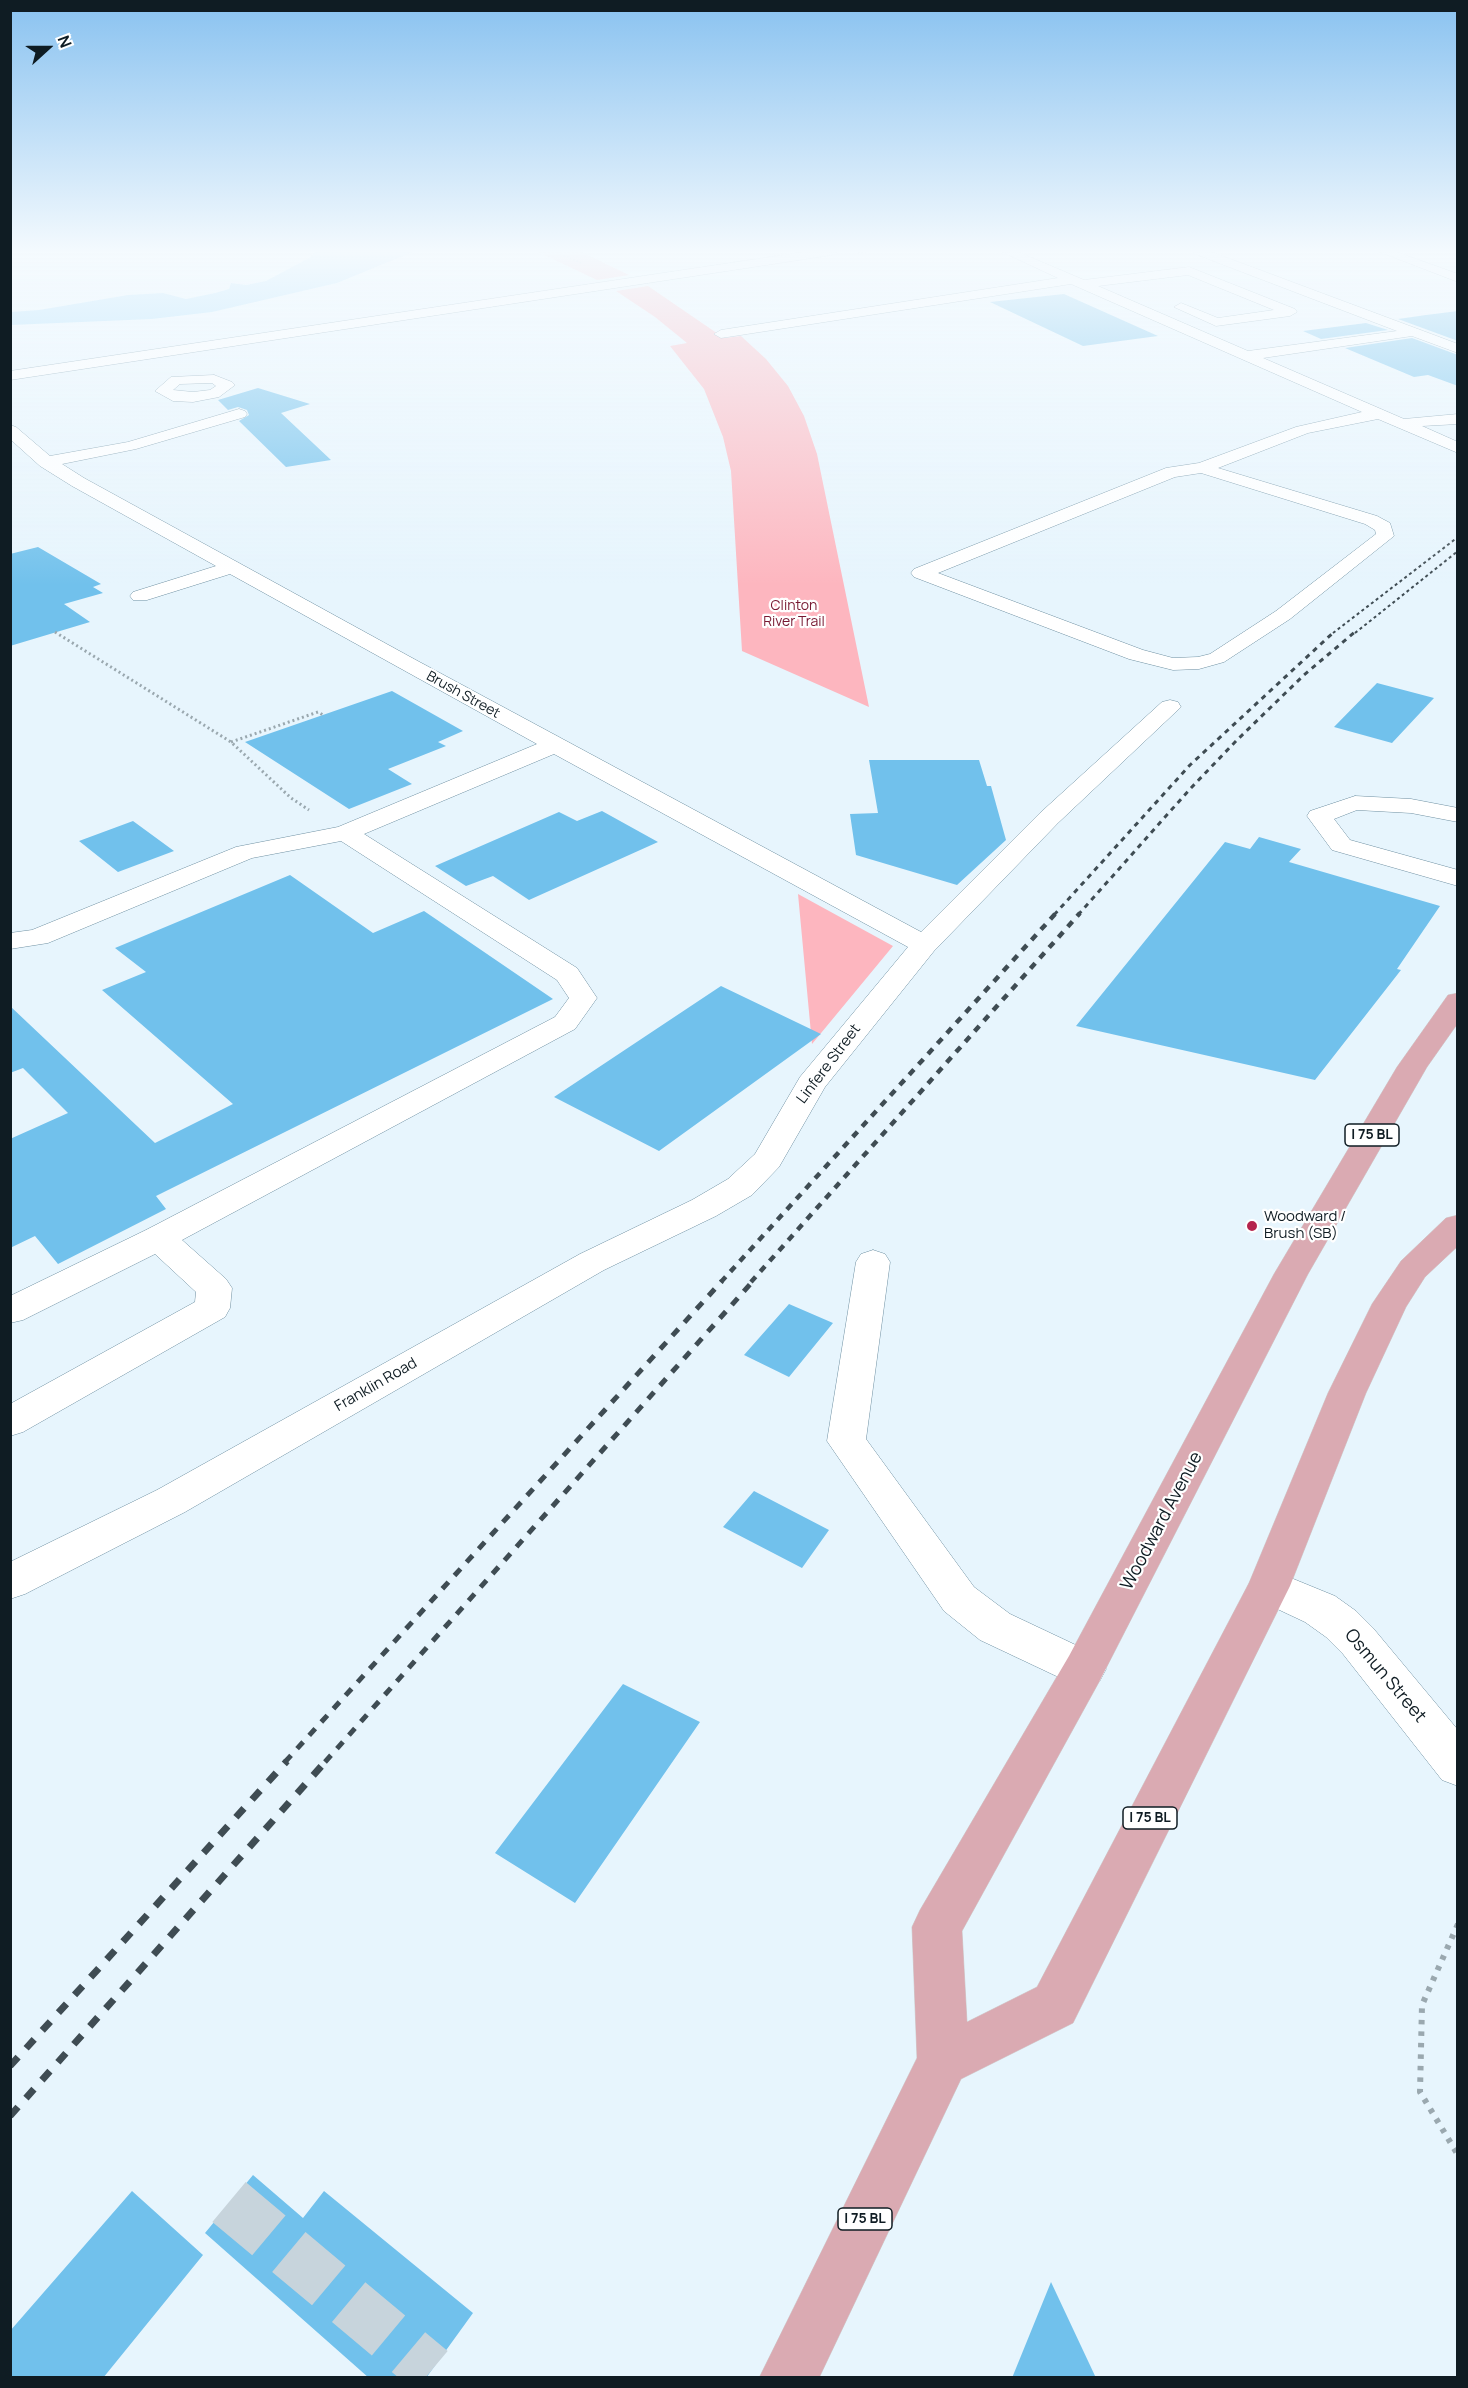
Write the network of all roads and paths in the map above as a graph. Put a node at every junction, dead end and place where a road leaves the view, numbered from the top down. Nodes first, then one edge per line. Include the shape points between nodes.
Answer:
1 (97, 362) edge
2 (149, 362) edge
3 (1261, 362) edge
4 (10, 376) edge
5 (176, 380) dead end
6 (239, 414) dead end
7 (1380, 414) junction
8 (1458, 419) edge
9 (1401, 424) junction
10 (10, 430) edge
11 (1458, 448) edge
12 (46, 462) junction
13 (1202, 468) junction
14 (233, 567) junction
15 (140, 596) dead end
16 (55, 632) dead end
17 (1170, 707) dead end
18 (323, 715) dead end
19 (231, 742) junction
20 (555, 745) junction
21 (1458, 815) edge
22 (345, 833) junction
23 (1458, 878) edge
24 (10, 941) edge
25 (924, 945) junction
26 (1458, 1001) edge
27 (740, 1187) joint
28 (1458, 1226) edge
29 (158, 1238) junction
30 (873, 1262) dead end
31 (10, 1311) edge
32 (10, 1422) edge
33 (10, 1582) edge
34 (1269, 1586) junction
35 (1084, 1669) junction
36 (1458, 1765) edge
37 (1458, 1924) edge
38 (943, 2061) junction
39 (1458, 2155) edge
40 (788, 2378) edge

1 - 4 street
2 - 5 street
3 - 7 street
6 - 12 street via 130,446
7 - 9 street
7 - 13 street via 1302,430
8 - 9 street
9 - 11 street
10 - 12 street, Brush Street
12 - 14 street, Brush Street
13 - 13 street via 1371,520 1384,527 1385,536 1283,615 1217,658 1199,663 1173,664 1136,655 921,573 1172,472
14 - 15 street
14 - 20 street, Brush Street
16 - 19 path
17 - 25 street, Linfere Street via 1049,818
18 - 19 path via 318,712
19 - 22 path via 291,798
20 - 22 street
20 - 25 street, Brush Street
21 - 23 street via 1411,806 1355,803 1319,816 1341,844
22 - 24 street via 245,852 38,937
22 - 29 street via 567,974 583,998 565,1023
25 - 27 street, Linfere Street via 811,1084 768,1160
26 - 35 main road, Woodward Avenue / I 75 BL via 1412,1067 1291,1274
27 - 33 street, Franklin Road via 592,1262 171,1501
28 - 34 main road, I 75 BL via 1413,1269 1390,1304 1347,1393
29 - 31 street
29 - 32 street via 214,1288 212,1308
30 - 35 street via 846,1441 959,1599 995,1627
34 - 36 street, Osmun Street via 1320,1609 1341,1624
34 - 38 main road, I 75 BL via 1055,2005
35 - 38 main road, Woodward Avenue / I 75 BL via 937,1928
37 - 39 path via 1422,2005 1420,2092
38 - 40 main road, Woodward Avenue / I 75 BL

